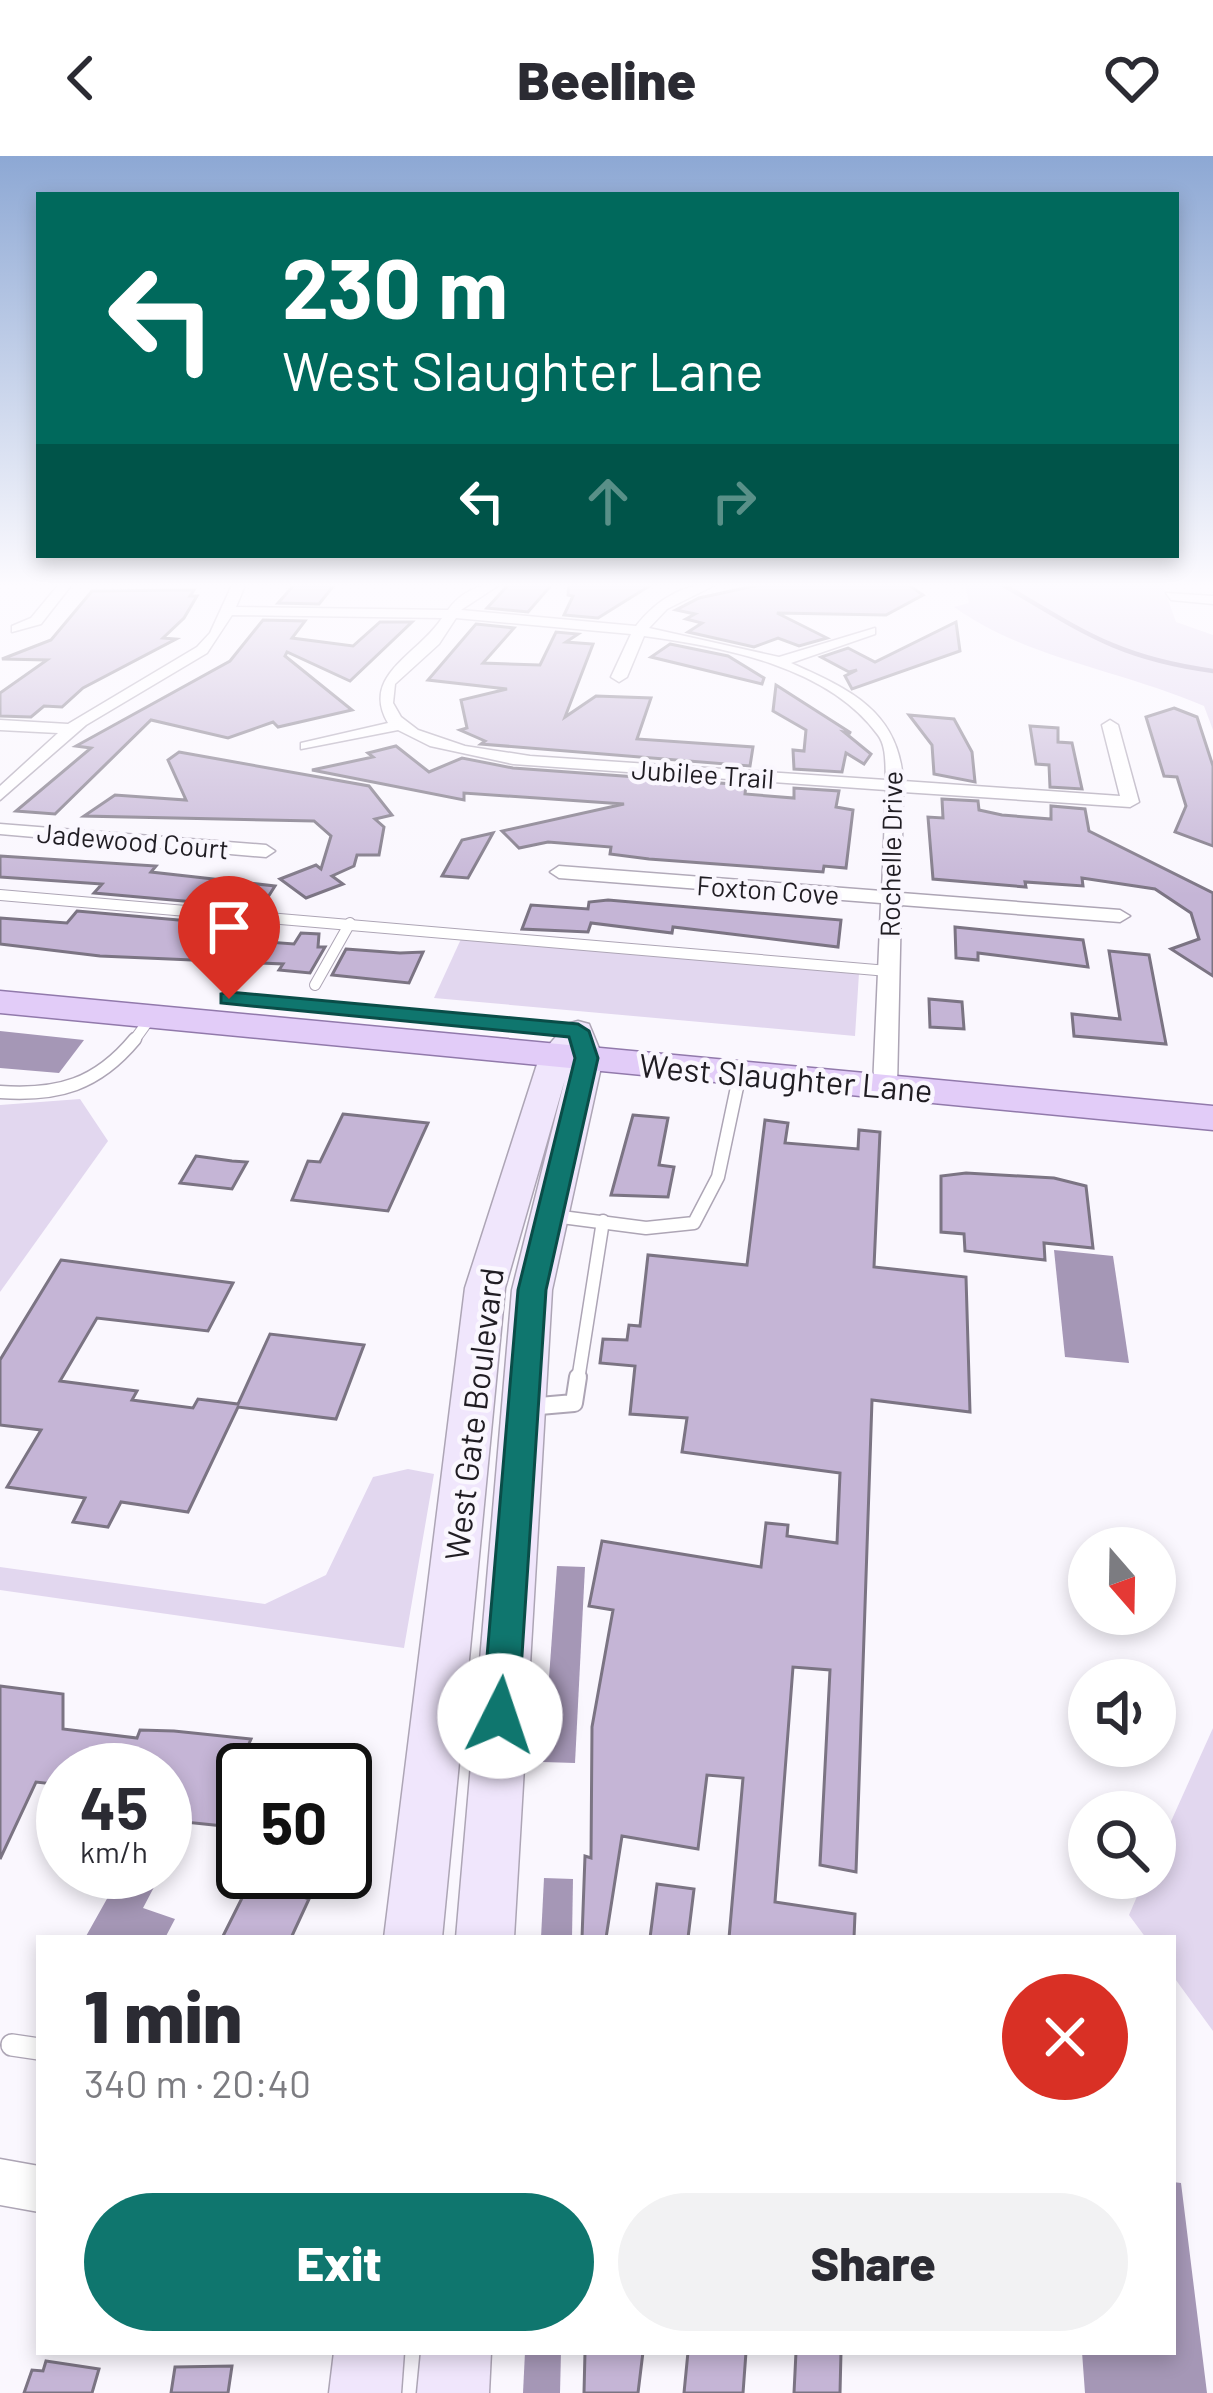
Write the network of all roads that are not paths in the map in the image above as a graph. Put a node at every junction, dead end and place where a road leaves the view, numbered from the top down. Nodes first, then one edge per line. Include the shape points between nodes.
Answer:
1 (139, 687) edge
2 (388, 687) edge
3 (824, 687) edge
4 (0, 725) edge
5 (399, 725) junction
6 (1111, 725) dead end
7 (70, 728) junction
8 (307, 746) dead end
9 (894, 786) junction
10 (0, 795) edge
11 (0, 829) edge
12 (266, 851) dead end
13 (560, 872) dead end
14 (0, 895) edge
15 (889, 898) junction
16 (1120, 916) dead end
17 (350, 923) junction
18 (888, 971) junction
19 (0, 978) edge
20 (315, 985) dead end
21 (0, 1002) edge
22 (151, 1017) junction
23 (574, 1048) junction
24 (740, 1073) junction
25 (886, 1073) junction
26 (1213, 1090) edge
27 (0, 1092) edge
28 (1213, 1118) edge
29 (547, 1215) junction
30 (603, 1221) junction
31 (520, 1428) junction
32 (466, 1451) junction
33 (413, 1935) edge
34 (485, 1935) edge
35 (12, 2045) dead end
36 (36, 2049) edge
37 (0, 2182) edge
38 (36, 2188) edge
39 (369, 2355) edge
40 (456, 2355) edge
41 (365, 2393) edge
42 (453, 2393) edge

1 - 7 street
2 - 5 street via 386,703
3 - 9 street, Rochelle Drive via 873,717 891,744
4 - 7 street
5 - 8 street
5 - 9 street, Jubilee Trail via 494,757
6 - 9 street, Jubilee Trail via 1130,802
7 - 10 street
9 - 15 street, Rochelle Drive
11 - 12 street, Jadewood Court
13 - 15 street, Foxton Cove
14 - 17 lane
15 - 16 street, Foxton Cove
15 - 18 street, Rochelle Drive
17 - 18 lane
17 - 20 lane
18 - 25 street, Rochelle Drive
19 - 23 main road, West Slaughter Lane
21 - 22 main road, West Slaughter Lane
22 - 23 main road, West Slaughter Lane
22 - 27 lane via 116,1065 92,1081 44,1094
23 - 24 main road, West Slaughter Lane
23 - 25 main road, West Slaughter Lane
23 - 29 main road, West Gate Boulevard
23 - 32 main road, West Gate Boulevard via 495,1243
24 - 25 main road, West Slaughter Lane
24 - 30 lane via 703,1214 668,1228
25 - 26 main road, West Slaughter Lane
25 - 28 main road, West Slaughter Lane
29 - 30 lane
29 - 31 main road, West Gate Boulevard
30 - 31 lane via 574,1403
31 - 32 main road
31 - 34 main road, West Gate Boulevard
32 - 33 main road, West Gate Boulevard
35 - 36 lane
37 - 38 street
39 - 41 main road
40 - 42 main road

